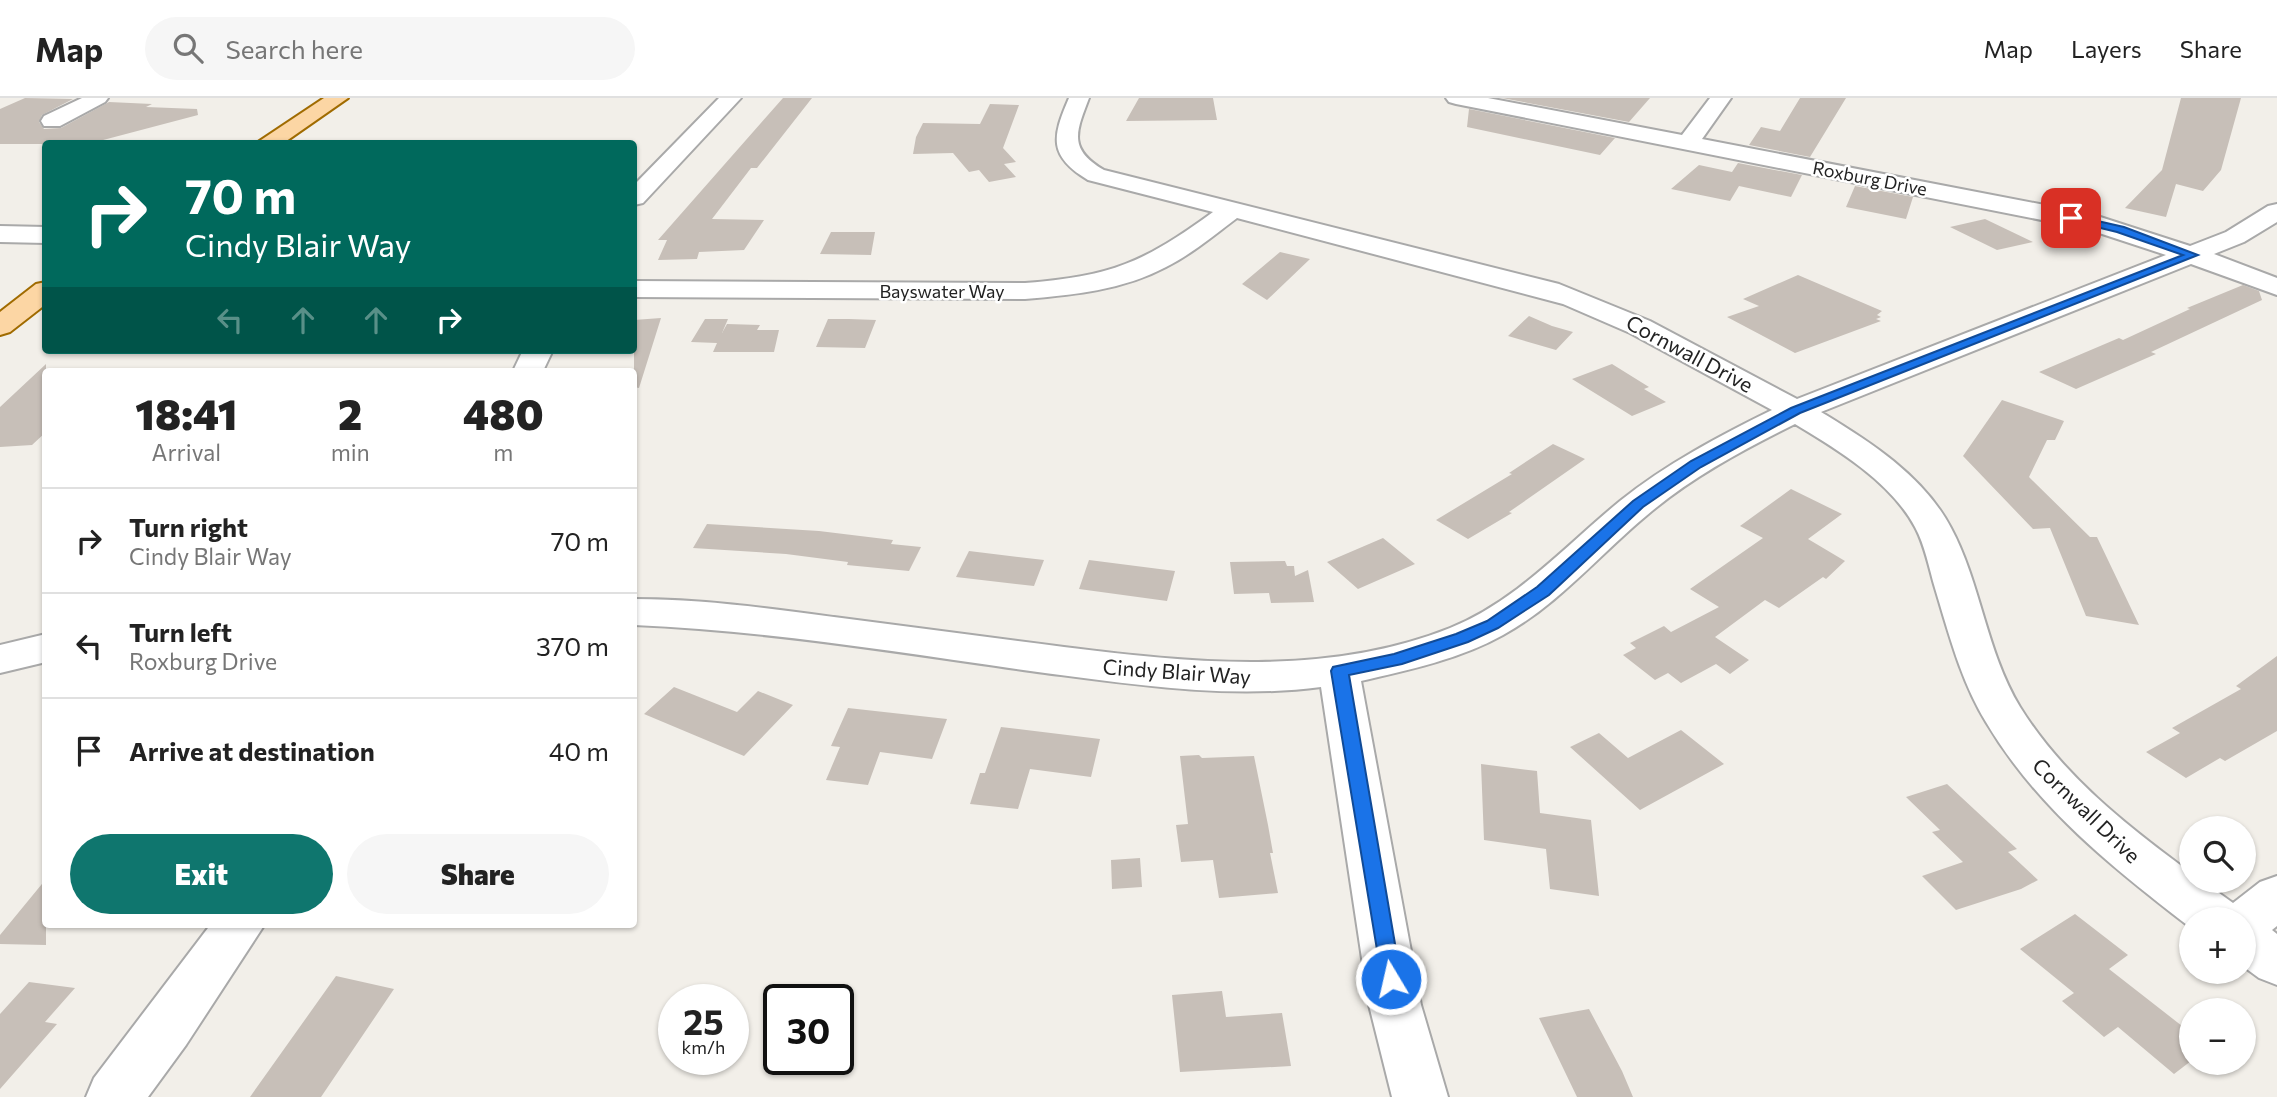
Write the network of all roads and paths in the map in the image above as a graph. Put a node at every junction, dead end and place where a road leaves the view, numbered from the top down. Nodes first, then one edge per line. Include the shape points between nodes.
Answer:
1 (98, 98) edge
2 (338, 98) edge
3 (731, 98) edge
4 (1079, 98) edge
5 (1456, 98) edge
6 (1721, 98) edge
7 (52, 121) dead end
8 (272, 140) edge
9 (1688, 143) junction
10 (637, 195) edge
11 (1231, 211) junction
12 (2277, 211) edge
13 (23, 234) edge
14 (0, 248) edge
15 (2193, 255) junction
16 (2277, 287) edge
17 (637, 289) edge
18 (42, 293) edge
19 (0, 326) edge
20 (1795, 411) junction
21 (637, 612) edge
22 (0, 639) edge
23 (42, 649) edge
24 (42, 649) edge
25 (0, 659) edge
26 (1339, 671) junction
27 (2277, 897) edge
28 (2201, 907) edge
29 (2256, 914) edge
30 (237, 928) edge
31 (2256, 947) edge
32 (2277, 962) edge
33 (114, 1097) edge
34 (1420, 1097) edge

1 - 7 street
2 - 8 main road
3 - 10 street
4 - 11 street, Cornwall Drive via 1066,144 1068,154 1085,169 1110,180
5 - 9 street, Roxburg Drive
6 - 9 street
9 - 15 street, Roxburg Drive via 2091,222
11 - 17 street, Bayswater Way via 1142,269 1067,288
11 - 20 street, Cornwall Drive via 1595,305
12 - 15 street, Cindy Blair Way via 2251,230
13 - 14 street
15 - 16 street, Roxburg Drive
15 - 20 street, Cindy Blair Way
18 - 19 main road
20 - 26 street, Cindy Blair Way via 1705,458 1638,504 1543,591 1492,625 1396,660
20 - 28 street, Cornwall Drive via 1870,460 1931,523 1982,673 2031,757 2108,835
21 - 26 street, Cindy Blair Way via 751,619 1204,677
22 - 23 street
24 - 25 street
26 - 34 street via 1395,1005
27 - 29 street
30 - 33 street
31 - 32 street

